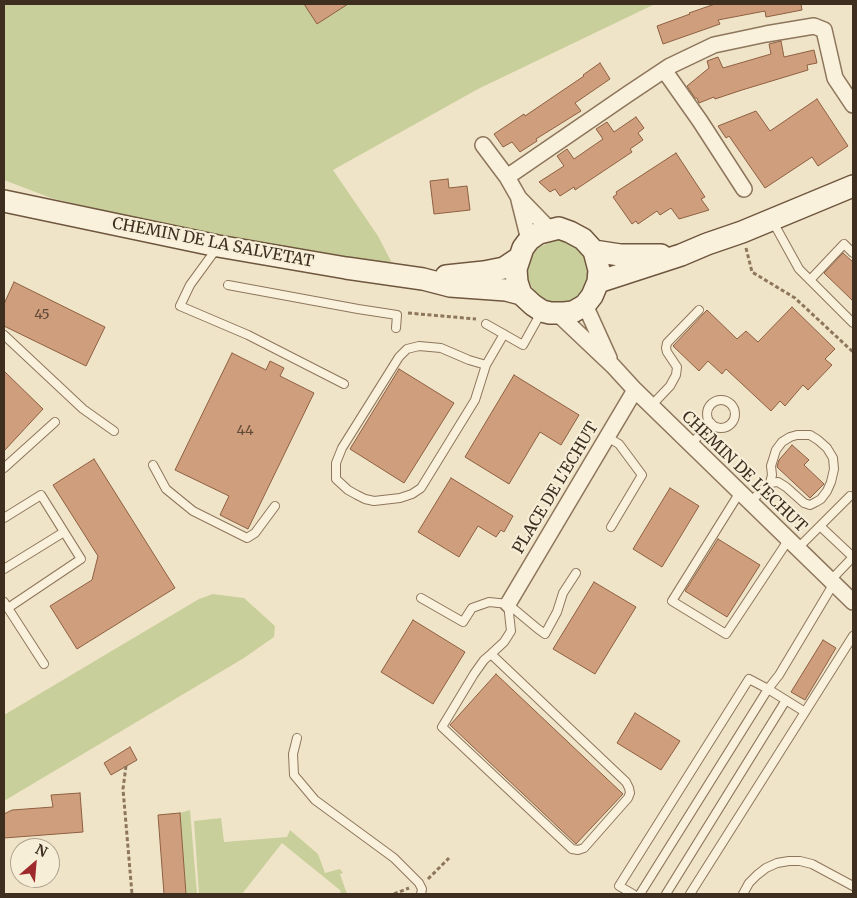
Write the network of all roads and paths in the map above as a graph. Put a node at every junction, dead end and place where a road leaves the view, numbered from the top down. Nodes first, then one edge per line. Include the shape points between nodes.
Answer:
1 (664, 70) junction
2 (853, 105) edge
3 (483, 145) dead end
4 (508, 177) junction
5 (853, 186) edge
6 (744, 189) dead end
7 (519, 198) junction
8 (4, 201) edge
9 (772, 220) junction
10 (550, 230) junction
11 (742, 232) junction
12 (529, 240) junction
13 (218, 246) junction
14 (594, 251) junction
15 (853, 253) edge
16 (681, 255) junction
17 (519, 258) junction
18 (423, 279) junction
19 (810, 280) junction
20 (598, 282) junction
21 (228, 284) dead end
22 (522, 294) junction
23 (585, 305) junction
24 (700, 310) dead end
25 (550, 312) junction
26 (397, 315) junction
27 (853, 323) edge
28 (486, 324) joint
29 (396, 328) dead end
30 (504, 334) junction
31 (4, 335) edge
32 (853, 352) edge
33 (486, 365) junction
34 (613, 366) junction
35 (344, 384) dead end
36 (636, 390) junction
37 (651, 406) junction
38 (55, 422) dead end
39 (711, 423) dead end
40 (114, 431) dead end
41 (607, 437) junction
42 (691, 444) junction
43 (153, 466) dead end
44 (4, 468) edge
45 (770, 483) junction
46 (850, 496) dead end
47 (745, 497) junction
48 (275, 506) dead end
49 (4, 518) edge
50 (820, 526) junction
51 (611, 527) dead end
52 (64, 532) junction
53 (793, 544) junction
54 (853, 557) edge
55 (4, 569) edge
56 (576, 573) dead end
57 (832, 582) junction
58 (421, 598) dead end
59 (853, 602) edge
60 (508, 604) junction
61 (6, 605) edge
62 (853, 636) edge
63 (491, 654) junction
64 (44, 664) dead end
65 (768, 689) junction
66 (786, 700) junction
67 (805, 712) junction
68 (297, 738) dead end
69 (126, 766) dead end
70 (853, 886) edge
71 (132, 894) edge
72 (421, 894) edge
73 (633, 894) edge
74 (640, 894) edge
75 (666, 894) edge
76 (690, 894) edge
77 (743, 894) edge

1 - 2 street via 714,44 814,26 824,30 835,78
1 - 4 street
1 - 6 street
3 - 4 street
4 - 7 street
5 - 9 main road
7 - 10 street
7 - 12 street
8 - 13 main road, CHEMIN DE LA SALVETAT
9 - 11 main road
9 - 19 lane via 799,269
10 - 12 main road
10 - 14 main road via 559,228 570,232 583,239
11 - 16 main road
11 - 32 path via 752,272 795,298
12 - 17 main road
13 - 18 main road, CHEMIN DE LA SALVETAT
13 - 35 lane via 190,285 180,306 248,335
14 - 16 main road via 620,255
14 - 20 main road via 599,270
15 - 19 lane via 844,244
16 - 20 main road
17 - 18 main road, CHEMIN DE LA SALVETAT via 504,268
17 - 22 main road via 517,282
18 - 22 main road, CHEMIN DE LA SALVETAT via 450,286
19 - 27 lane
20 - 23 main road
21 - 26 lane
22 - 25 main road via 533,305
23 - 25 main road via 573,312
23 - 34 street, CHEMIN DE L'ECHUT
24 - 37 lane via 667,344 667,352 677,367 676,375
25 - 30 lane via 523,345
25 - 34 street, CHEMIN DE L'ECHUT
26 - 28 path via 404,312 476,319
26 - 29 lane
28 - 30 lane
30 - 33 lane
31 - 40 lane via 83,409
33 - 33 lane via 475,400 421,488 400,498 365,499 348,490 336,478 336,463 342,448 407,349 419,346 441,348
34 - 36 street, CHEMIN DE L'ECHUT
36 - 37 street, CHEMIN DE L'ECHUT
36 - 41 street, PLACE DE L'ECHUT
37 - 42 street, CHEMIN DE L'ECHUT
38 - 44 lane
39 - 42 lane
41 - 51 lane via 619,444 642,475
41 - 60 street, PLACE DE L'ECHUT
42 - 47 street, CHEMIN DE L'ECHUT
43 - 48 lane via 166,489 193,511 247,538 255,533
45 - 45 lane via 776,450 790,437 810,436 827,448 834,458 827,491 810,505 778,482
45 - 47 lane
46 - 50 lane
47 - 53 street, CHEMIN DE L'ECHUT
47 - 53 lane via 672,601 726,634
49 - 52 lane via 41,495
50 - 53 lane
50 - 54 lane
52 - 55 lane
52 - 61 lane via 81,560
53 - 57 street, CHEMIN DE L'ECHUT
54 - 57 lane
56 - 60 lane via 545,634
57 - 59 street, CHEMIN DE L'ECHUT
57 - 65 lane
58 - 60 lane via 463,622 472,608 489,602
60 - 63 lane via 510,631
61 - 64 lane
62 - 67 lane
63 - 63 lane via 474,674 442,726 572,849 584,848 628,798 629,788
65 - 66 lane
65 - 73 lane via 749,679 619,886
65 - 74 lane
66 - 67 lane
66 - 75 lane
67 - 76 lane
68 - 72 lane via 293,754 294,775 315,800 394,858 419,883
69 - 71 path via 123,788
70 - 77 lane via 812,864 789,861 762,871

